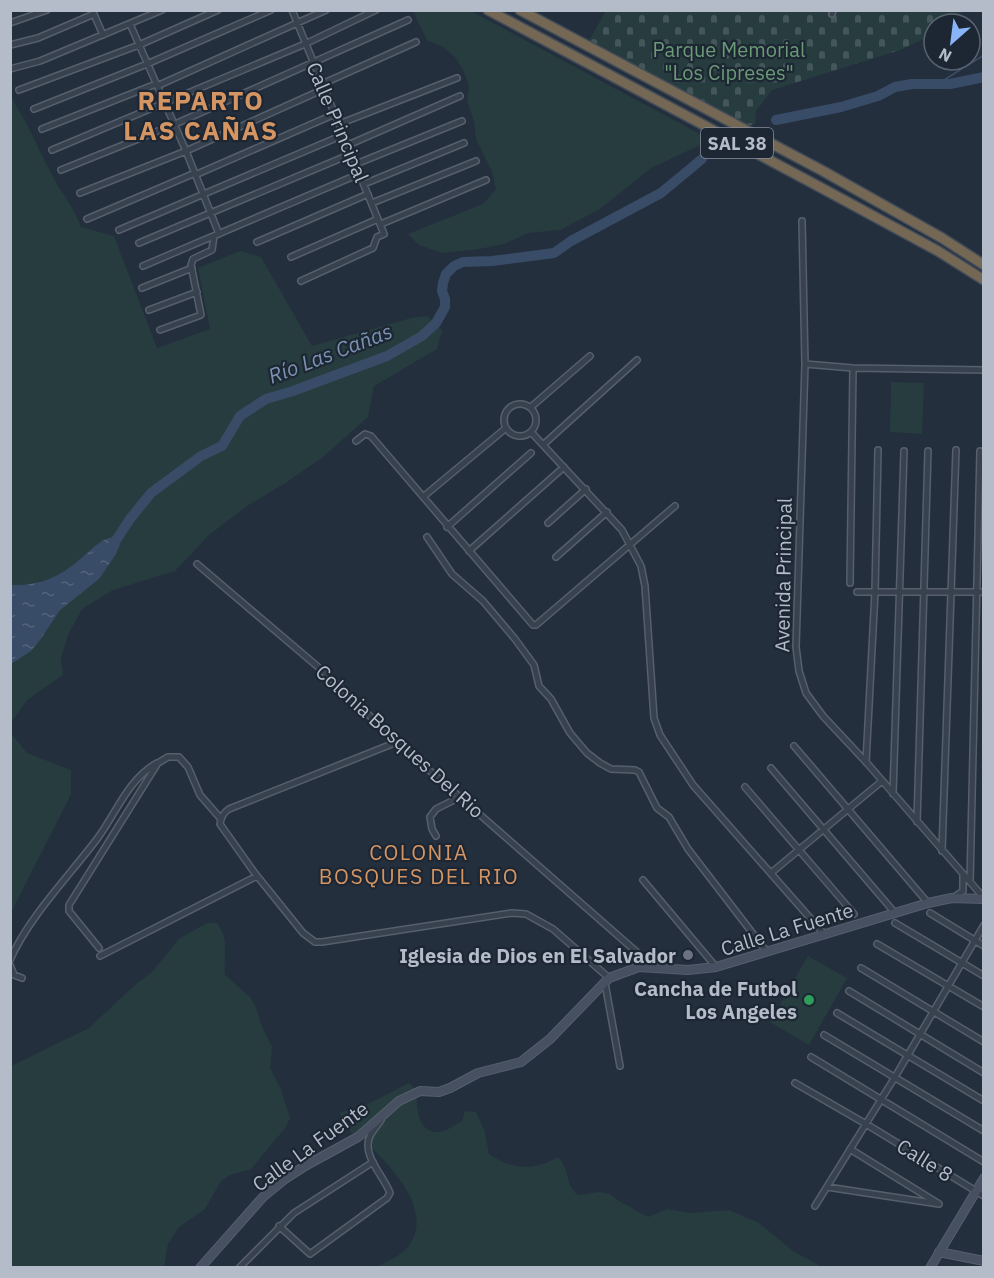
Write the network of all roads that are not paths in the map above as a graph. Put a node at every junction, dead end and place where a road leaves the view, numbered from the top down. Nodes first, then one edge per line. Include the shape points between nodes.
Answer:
1 (47, 10) edge
2 (162, 10) edge
3 (218, 10) edge
4 (271, 10) edge
5 (292, 10) edge
6 (326, 10) edge
7 (376, 10) edge
8 (488, 10) edge
9 (520, 10) edge
10 (93, 12) edge
11 (408, 20) dead end
12 (10, 24) edge
13 (130, 24) junction
14 (297, 24) junction
15 (103, 35) junction
16 (416, 42) dead end
17 (305, 44) junction
18 (10, 45) edge
19 (139, 45) junction
20 (147, 64) junction
21 (314, 64) junction
22 (10, 69) edge
23 (457, 78) dead end
24 (156, 85) junction
25 (323, 87) junction
26 (19, 90) dead end
27 (460, 96) dead end
28 (165, 104) junction
29 (34, 110) dead end
30 (335, 114) junction
31 (462, 121) dead end
32 (173, 124) junction
33 (339, 124) junction
34 (42, 129) dead end
35 (343, 135) junction
36 (464, 143) dead end
37 (348, 145) junction
38 (52, 150) dead end
39 (186, 151) junction
40 (351, 154) junction
41 (792, 155) junction
42 (476, 161) dead end
43 (356, 164) junction
44 (786, 169) junction
45 (61, 170) dead end
46 (824, 172) junction
47 (195, 174) junction
48 (360, 174) junction
49 (486, 180) dead end
50 (364, 184) junction
51 (816, 185) junction
52 (80, 193) dead end
53 (368, 194) junction
54 (203, 195) junction
55 (372, 203) junction
56 (211, 214) junction
57 (87, 219) dead end
58 (802, 221) dead end
59 (380, 222) junction
60 (119, 230) dead end
61 (216, 235) junction
62 (257, 242) dead end
63 (139, 243) dead end
64 (291, 257) dead end
65 (984, 265) edge
66 (143, 266) dead end
67 (192, 268) junction
68 (984, 280) edge
69 (301, 281) dead end
70 (142, 288) dead end
71 (196, 292) junction
72 (149, 310) dead end
73 (160, 330) dead end
74 (590, 356) dead end
75 (637, 360) dead end
76 (805, 364) junction
77 (853, 368) junction
78 (984, 370) edge
79 (531, 407) junction
80 (506, 428) junction
81 (531, 432) junction
82 (356, 441) dead end
83 (544, 444) junction
84 (878, 450) dead end
85 (956, 450) dead end
86 (980, 450) dead end
87 (904, 451) dead end
88 (928, 451) dead end
89 (531, 453) dead end
90 (564, 467) junction
91 (586, 489) junction
92 (423, 498) junction
93 (675, 506) dead end
94 (607, 512) junction
95 (548, 523) dead end
96 (447, 527) junction
97 (427, 537) dead end
98 (631, 545) junction
99 (468, 551) junction
100 (556, 557) dead end
101 (197, 564) dead end
102 (850, 584) dead end
103 (857, 592) dead end
104 (875, 592) junction
105 (900, 592) junction
106 (925, 592) junction
107 (951, 592) junction
108 (976, 592) junction
109 (984, 592) edge
110 (398, 742) junction
111 (794, 746) dead end
112 (158, 762) junction
113 (866, 762) junction
114 (771, 768) dead end
115 (882, 781) junction
116 (745, 787) dead end
117 (893, 794) junction
118 (460, 797) junction
119 (848, 809) junction
120 (220, 819) junction
121 (917, 822) junction
122 (824, 829) junction
123 (436, 836) dead end
124 (798, 851) junction
125 (942, 851) junction
126 (771, 873) junction
127 (963, 874) junction
128 (257, 876) junction
129 (643, 880) dead end
130 (970, 882) junction
131 (952, 898) junction
132 (984, 898) edge
133 (928, 903) junction
134 (896, 913) junction
135 (930, 913) dead end
136 (854, 914) dead end
137 (895, 923) dead end
138 (984, 925) edge
139 (825, 935) junction
140 (974, 941) junction
141 (877, 944) dead end
142 (984, 946) edge
143 (99, 948) dead end
144 (767, 952) junction
145 (100, 956) dead end
146 (10, 960) edge
147 (962, 963) junction
148 (10, 965) edge
149 (716, 967) junction
150 (655, 968) junction
151 (861, 968) dead end
152 (984, 976) edge
153 (22, 978) dead end
154 (607, 981) junction
155 (948, 986) junction
156 (849, 991) dead end
157 (984, 1007) edge
158 (933, 1012) junction
159 (837, 1013) dead end
160 (920, 1034) junction
161 (824, 1035) dead end
162 (984, 1042) edge
163 (908, 1056) junction
164 (811, 1057) dead end
165 (620, 1066) dead end
166 (984, 1073) edge
167 (895, 1077) junction
168 (795, 1083) dead end
169 (881, 1099) junction
170 (984, 1101) edge
171 (389, 1109) junction
172 (866, 1124) junction
173 (984, 1131) edge
174 (850, 1149) junction
175 (373, 1162) junction
176 (984, 1162) edge
177 (984, 1178) edge
178 (827, 1187) junction
179 (976, 1191) junction
180 (984, 1196) edge
181 (815, 1206) dead end
182 (279, 1226) junction
183 (939, 1252) junction
184 (984, 1261) edge
185 (200, 1268) edge
186 (239, 1268) edge
187 (930, 1268) edge

1 - 12 street
2 - 13 street
3 - 19 street
4 - 20 street
5 - 14 street, Calle Principal
6 - 14 street
7 - 17 street
8 - 44 highway, SAL 38
9 - 41 highway, SAL 38
10 - 15 street
10 - 18 street via 38,38
11 - 21 street
13 - 15 street
13 - 19 street
14 - 17 street, Calle Principal
14 - 24 street
15 - 22 street
16 - 25 street
17 - 21 street, Calle Principal
17 - 28 street
19 - 20 street
19 - 26 street
20 - 24 street
20 - 29 street
21 - 25 street, Calle Principal
21 - 32 street
23 - 33 street
24 - 28 street
24 - 34 street
25 - 30 street, Calle Principal
25 - 39 street
27 - 37 street
28 - 32 street
28 - 38 street
30 - 33 street, Calle Principal
30 - 47 street
31 - 43 street
32 - 39 street
32 - 45 street
33 - 35 street, Calle Principal
35 - 37 street, Calle Principal
35 - 54 street
36 - 50 street
37 - 40 street, Calle Principal
39 - 47 street
39 - 52 street
40 - 43 street, Calle Principal
40 - 56 street
41 - 44 highway via 793,163
41 - 46 highway, SAL 38
42 - 55 street
43 - 48 street, Calle Principal
44 - 51 highway, SAL 38
46 - 51 highway
46 - 65 highway, SAL 38
47 - 54 street
47 - 57 street
48 - 50 street, Calle Principal
48 - 61 street
49 - 59 street
50 - 53 street, Calle Principal
51 - 68 highway, SAL 38
53 - 55 street, Calle Principal
53 - 62 street
54 - 56 street
54 - 60 street
55 - 59 street, Calle Principal
56 - 61 street
56 - 63 street
58 - 76 street, Avenida Principal
59 - 64 street
59 - 69 street, Calle Principal via 384,234 377,237 373,248
61 - 66 street
61 - 67 street via 212,250 193,259
67 - 70 street
67 - 71 street
71 - 72 street
71 - 73 street via 201,315
74 - 79 street
75 - 83 street
76 - 77 street
76 - 113 street, Avenida Principal via 797,617 799,671 806,693
77 - 78 street
77 - 102 street
79 - 80 street via 520,403 510,407 504,417
79 - 81 street via 536,422
80 - 81 street via 517,436
80 - 92 street
81 - 83 street
82 - 92 street via 364,434 371,436
83 - 90 street
84 - 104 street
85 - 107 street
86 - 108 street
87 - 105 street
88 - 106 street
89 - 96 street
90 - 91 street
90 - 99 street
91 - 94 street
91 - 95 street
92 - 96 street
93 - 98 street
94 - 98 street
94 - 100 street
96 - 99 street
97 - 144 street via 452,574 483,601 515,639 534,665 539,686 587,753 611,768 639,772 657,808 669,816 688,849
98 - 99 street via 536,625
98 - 126 street via 645,586 652,700 660,735 693,785
101 - 110 street, Colonia Bosques Del Rio via 324,672
103 - 104 street
104 - 105 street
104 - 113 street
105 - 106 street
105 - 117 street
106 - 107 street
106 - 121 street
107 - 108 street
107 - 125 street
108 - 109 street
108 - 130 street
110 - 118 street, Colonia Bosques Del Rio
110 - 120 street via 229,810
111 - 119 street
112 - 120 street via 179,757 188,767 200,795
112 - 143 street via 69,905 69,911
112 - 146 street via 117,806 23,936
113 - 115 street, Avenida Principal
114 - 122 street
115 - 117 street, Avenida Principal
115 - 119 street
116 - 124 street
117 - 121 street, Avenida Principal
118 - 123 street via 436,809 430,817
118 - 150 street, Colonia Bosques Del Rio
119 - 122 street
119 - 133 street
120 - 128 street
121 - 125 street, Avenida Principal
122 - 124 street
122 - 134 street
124 - 126 street
124 - 136 street
125 - 127 street, Avenida Principal
126 - 139 street
127 - 130 street, Avenida Principal
127 - 131 street via 963,891
128 - 145 street
128 - 154 street via 303,933 315,942 526,914 553,929
129 - 149 street
130 - 132 street, Avenida Principal
131 - 132 street, Calle La Fuente
131 - 133 street, Calle La Fuente
133 - 134 street, Calle La Fuente
134 - 139 street, Calle La Fuente
135 - 140 street
137 - 147 street
138 - 140 street
139 - 144 street, Calle La Fuente
140 - 142 street
140 - 147 street
141 - 155 street
144 - 149 street, Calle La Fuente
147 - 152 street
147 - 155 street
148 - 153 street via 14,975
149 - 150 street, Calle La Fuente
150 - 154 street, Calle La Fuente via 639,967
151 - 158 street
154 - 165 street
154 - 171 street, Calle La Fuente via 550,1039 521,1062 478,1073 439,1092 420,1091
155 - 157 street
155 - 158 street
156 - 160 street
158 - 160 street
158 - 162 street
159 - 163 street
160 - 163 street
160 - 166 street
161 - 167 street
163 - 167 street
163 - 170 street
164 - 169 street
167 - 169 street
167 - 173 street
168 - 172 street, Calle 8
169 - 172 street
169 - 176 street
171 - 175 street via 370,1137 369,1155
171 - 185 street, Calle La Fuente via 358,1137 305,1166 263,1197
172 - 174 street
172 - 179 street, Calle 8
174 - 178 street
174 - 178 street via 939,1204
175 - 182 street
175 - 182 street via 390,1193 387,1198 315,1253 305,1251
177 - 179 street
178 - 181 street
179 - 180 street, Calle 8
179 - 183 street
182 - 186 street
183 - 184 street
183 - 187 street

